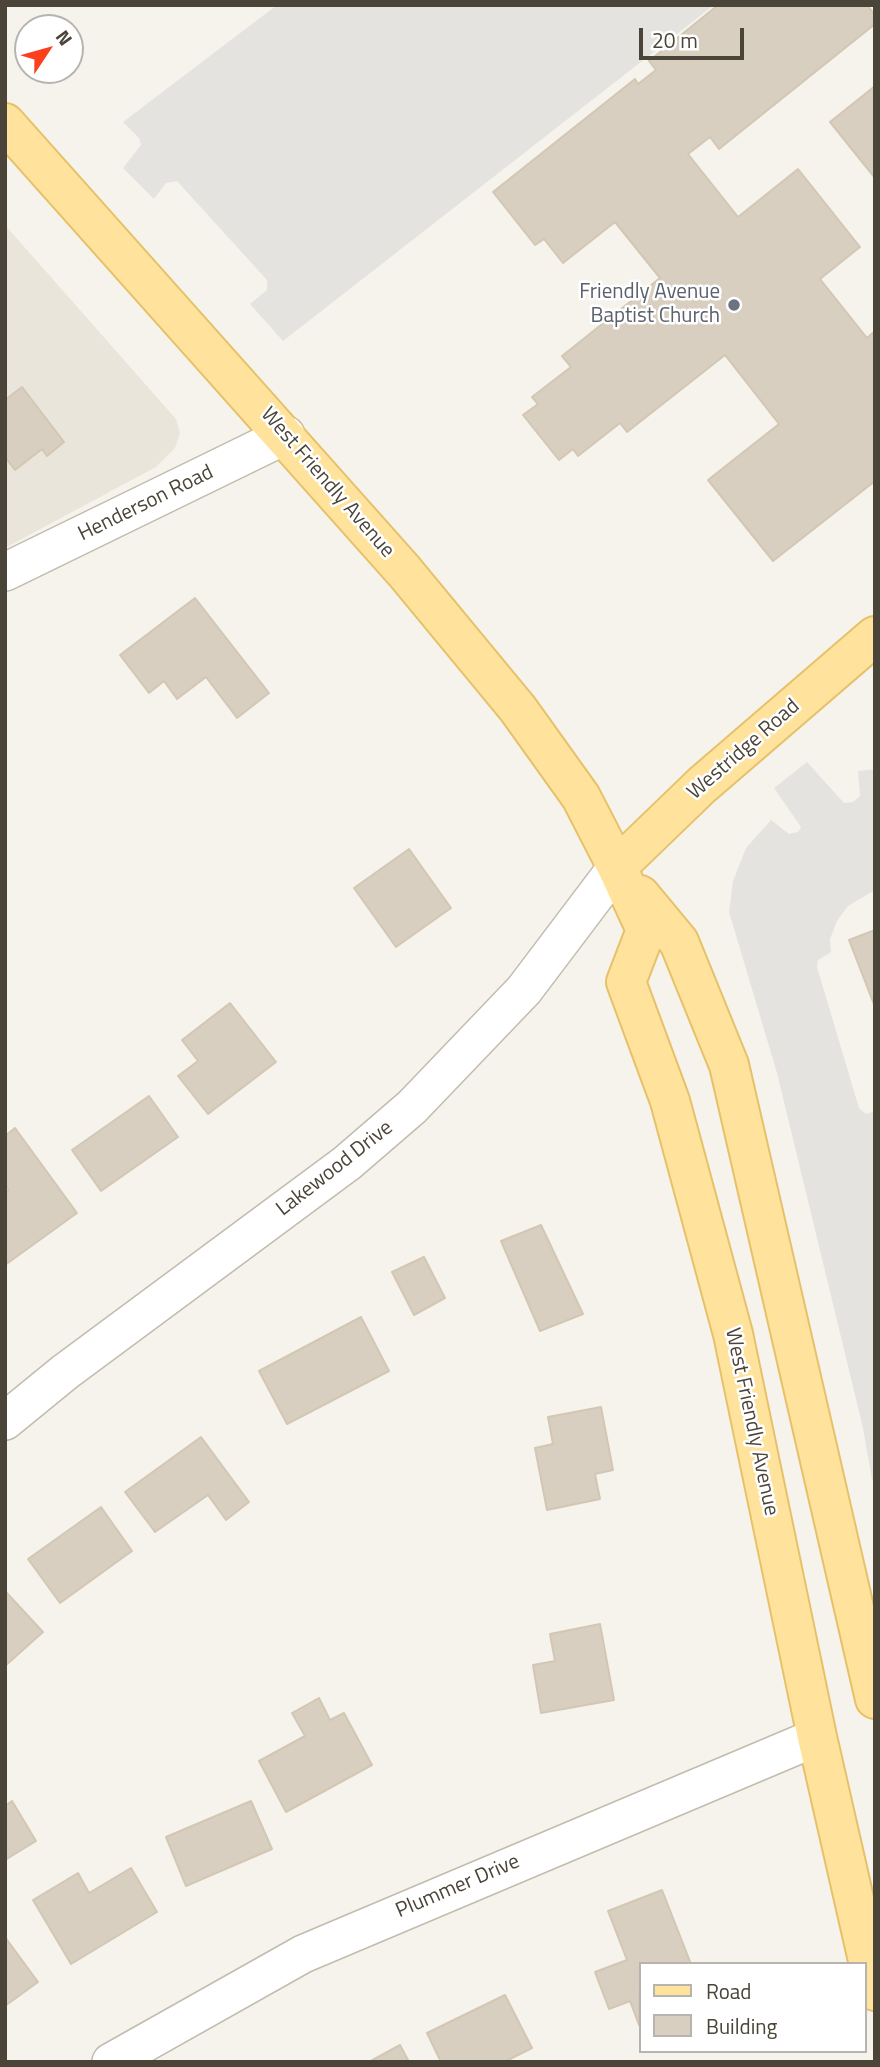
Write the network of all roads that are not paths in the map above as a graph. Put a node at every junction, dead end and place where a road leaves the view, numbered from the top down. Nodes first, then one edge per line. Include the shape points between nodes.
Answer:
1 (5, 123) edge
2 (286, 435) junction
3 (5, 572) edge
4 (875, 636) edge
5 (617, 867) junction
6 (5, 1421) edge
7 (875, 1699) edge
8 (817, 1737) junction
9 (875, 1991) edge
10 (111, 2062) edge

1 - 2 main road, West Friendly Avenue
2 - 3 street, Henderson Road
2 - 5 main road, West Friendly Avenue via 518,709 581,797
4 - 5 main road, Westridge Road via 702,785
5 - 6 street, Lakewood Drive via 524,990 412,1107 347,1163 65,1371
5 - 7 main road, West Friendly Avenue via 679,942 729,1065
5 - 8 main road, West Friendly Avenue via 646,930 626,982 670,1101 733,1334
8 - 9 main road, West Friendly Avenue
8 - 10 street, Plummer Drive via 303,1954

